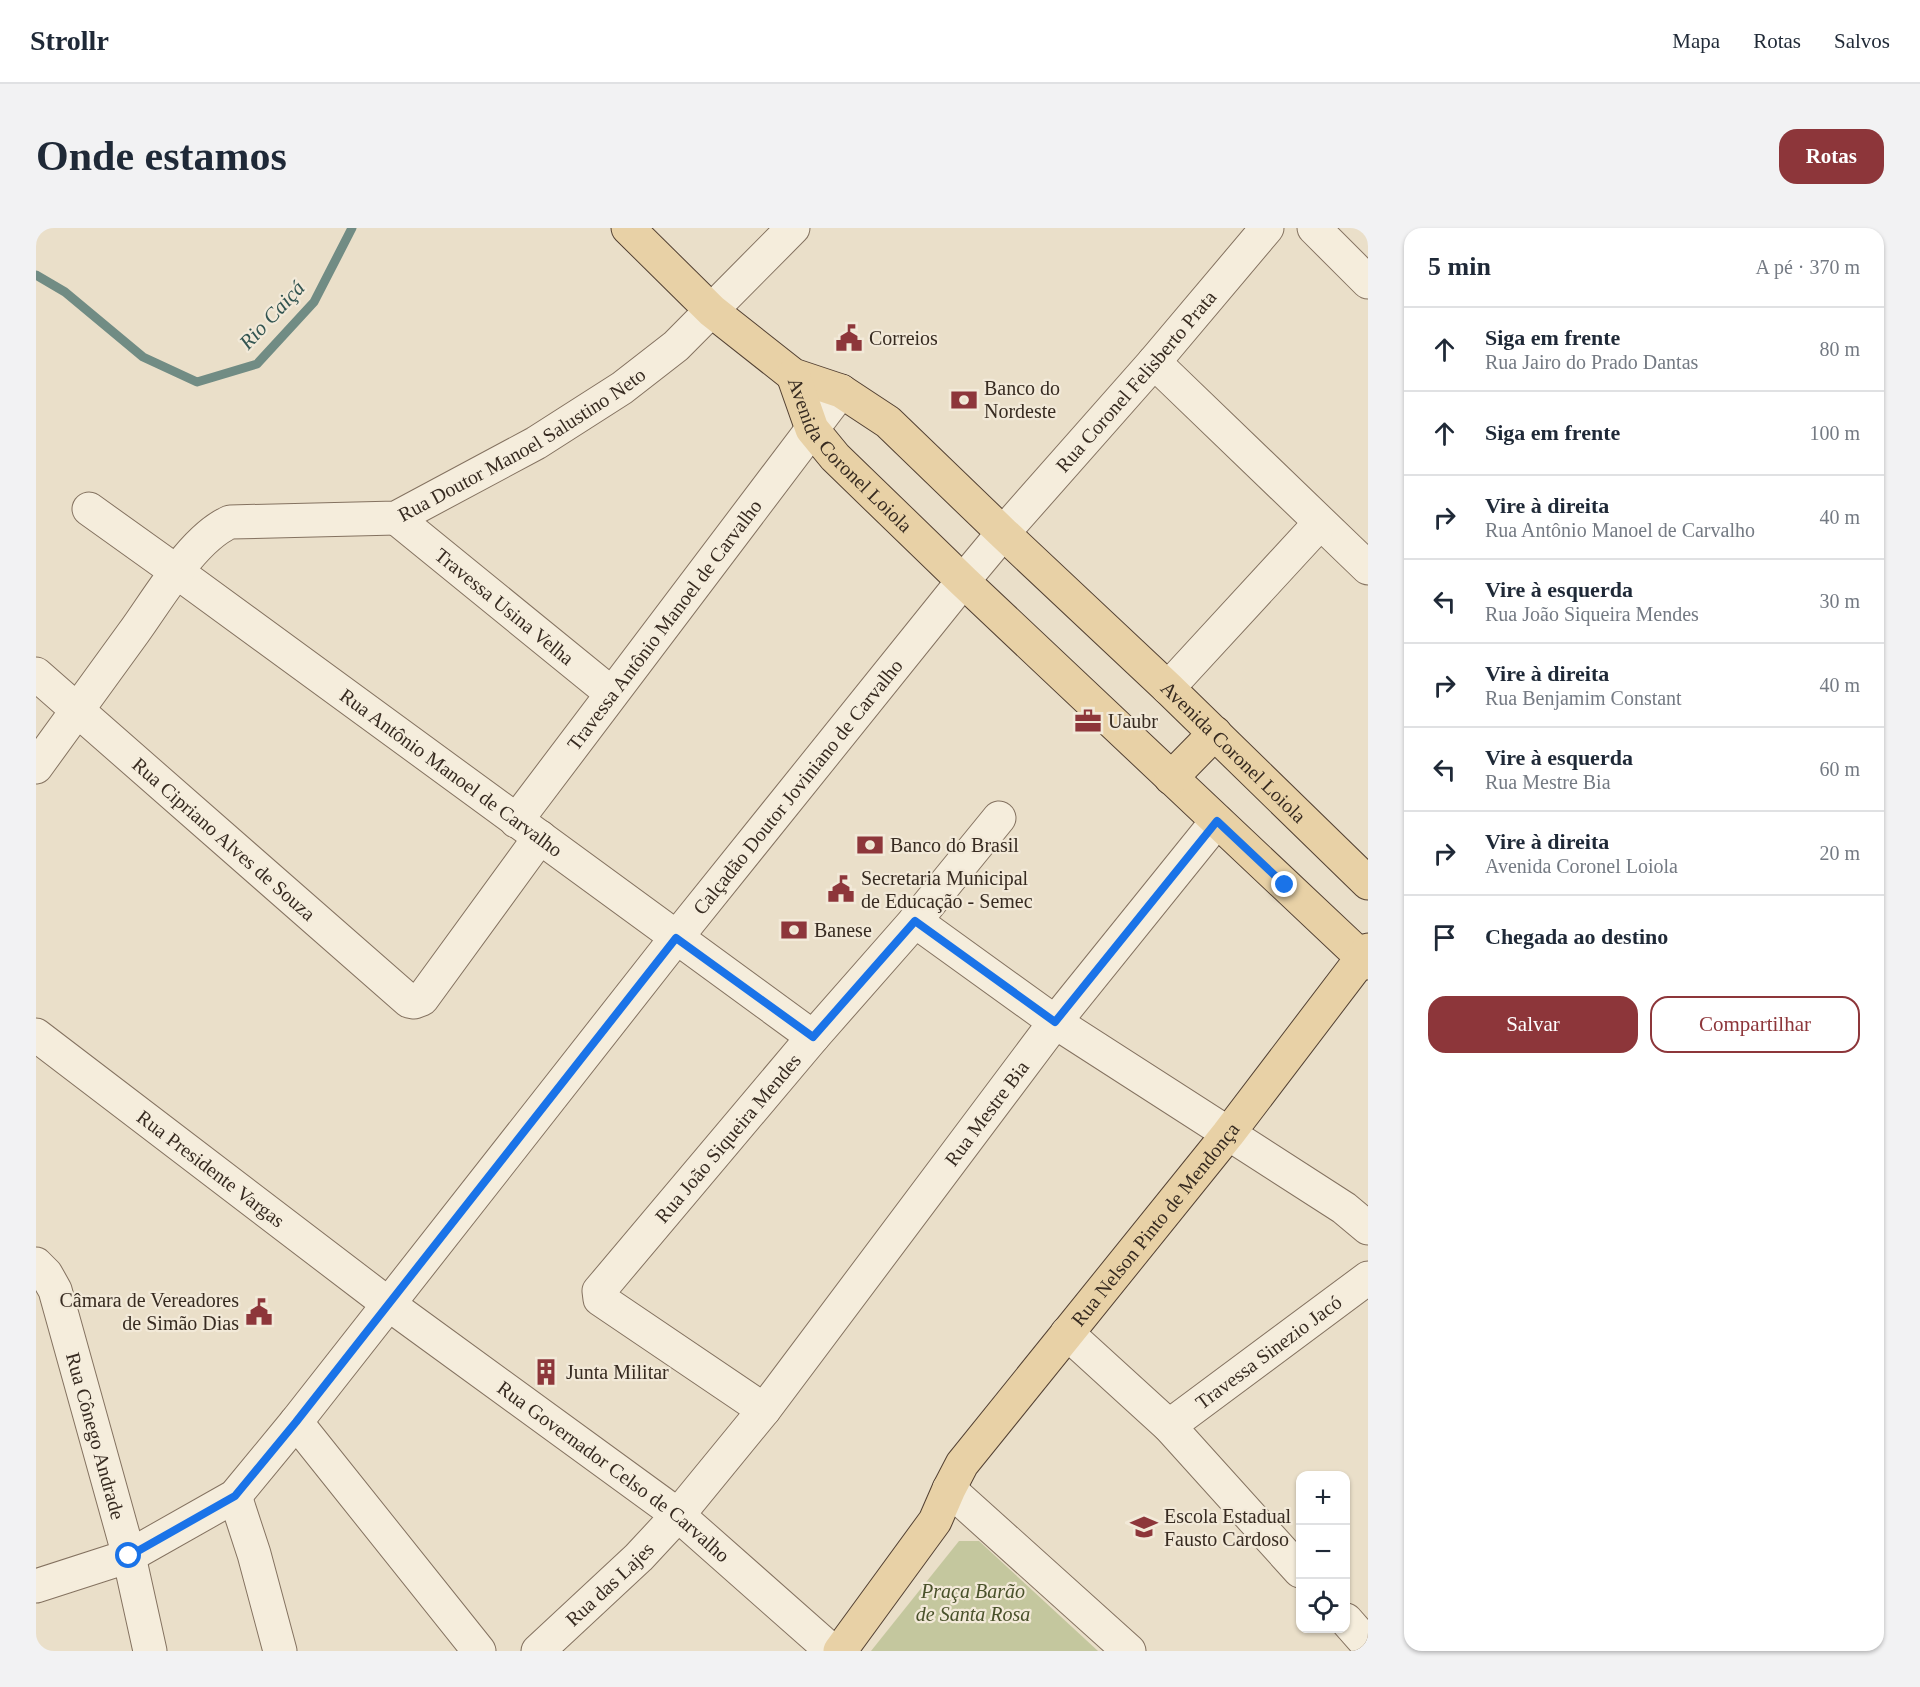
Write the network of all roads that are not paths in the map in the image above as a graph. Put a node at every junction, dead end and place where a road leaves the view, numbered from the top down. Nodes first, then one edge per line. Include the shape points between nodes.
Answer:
1 (628, 228) edge
2 (793, 228) edge
3 (1267, 228) edge
4 (1314, 228) edge
5 (1368, 282) edge
6 (712, 311) junction
7 (1154, 362) junction
8 (793, 375) junction
9 (841, 391) junction
10 (812, 429) junction
11 (89, 509) dead end
12 (396, 518) junction
13 (1320, 523) junction
14 (1003, 533) junction
15 (1368, 568) edge
16 (177, 572) junction
17 (963, 581) junction
18 (36, 674) edge
19 (1168, 688) junction
20 (611, 693) junction
21 (77, 710) junction
22 (1215, 733) junction
23 (36, 767) edge
24 (1172, 778) junction
25 (999, 818) dead end
26 (1217, 821) junction
27 (528, 829) junction
28 (1368, 883) edge
29 (915, 921) junction
30 (676, 938) junction
31 (1366, 957) edge
32 (414, 1002) joint
33 (1055, 1022) junction
34 (36, 1035) edge
35 (813, 1037) junction
36 (1228, 1134) junction
37 (1368, 1227) edge
38 (36, 1264) edge
39 (1368, 1278) edge
40 (387, 1303) junction
41 (1067, 1333) junction
42 (764, 1410) junction
43 (296, 1422) junction
44 (1169, 1426) junction
45 (949, 1489) junction
46 (235, 1496) junction
47 (678, 1515) junction
48 (129, 1556) junction
49 (1296, 1566) edge
50 (36, 1586) edge
51 (1350, 1625) edge
52 (1368, 1645) edge
53 (150, 1651) edge
54 (280, 1651) edge
55 (479, 1651) edge
56 (538, 1651) edge
57 (832, 1651) edge
58 (840, 1651) edge
59 (1129, 1651) edge

1 - 6 main road
2 - 6 street, Rua Doutor Manoel Salustino Neto
3 - 7 street, Rua Coronel Felisberto Prata
4 - 5 street
6 - 8 main road
6 - 12 street, Rua Doutor Manoel Salustino Neto via 676,346 622,388 536,443
7 - 13 street
7 - 14 street, Rua Coronel Felisberto Prata
8 - 9 main road, Avenida Coronel Loiola
8 - 10 main road, Avenida Coronel Loiola
9 - 10 street, Travessa Antônio Manoel de Carvalho
9 - 14 main road, Avenida Coronel Loiola via 888,422
10 - 17 main road, Avenida Coronel Loiola via 835,457
10 - 20 street, Travessa Antônio Manoel de Carvalho
11 - 16 street, Rua Antônio Manoel de Carvalho
12 - 16 street, Rua Doutor Manoel Salustino Neto via 230,522 210,533
12 - 20 street, Travessa Usina Velha
13 - 15 street
13 - 19 street
14 - 17 street, Rua Coronel Felisberto Prata
14 - 19 main road, Avenida Coronel Loiola
16 - 21 street, Rua Doutor Manoel Salustino Neto
16 - 27 street, Rua Antônio Manoel de Carvalho
17 - 24 main road, Avenida Coronel Loiola
17 - 30 street, Calçadão Doutor Joviniano de Carvalho
18 - 21 street, Rua Cipriano Alves de Souza
19 - 22 main road, Avenida Coronel Loiola
20 - 27 street, Travessa Antônio Manoel de Carvalho
21 - 23 street, Rua Doutor Manoel Salustino Neto
21 - 32 street, Rua Cipriano Alves de Souza
22 - 24 main road
22 - 28 main road, Avenida Coronel Loiola
24 - 26 main road, Avenida Coronel Loiola
25 - 29 street, Rua João Siqueira Mendes
26 - 31 main road, Avenida Coronel Loiola
26 - 33 street, Rua Mestre Bia
27 - 30 street, Rua Antônio Manoel de Carvalho
27 - 32 street, Travessa Antônio Manoel de Carvalho via 422,999
29 - 33 street
29 - 35 street, Rua João Siqueira Mendes
30 - 35 street, Rua Antônio Manoel de Carvalho
30 - 40 street, Calçadão Doutor Joviniano de Carvalho
31 - 36 main road, Rua Nelson Pinto de Mendonça
33 - 36 street
33 - 42 street, Rua Mestre Bia
34 - 40 street, Rua Presidente Vargas
35 - 42 street, Rua João Siqueira Mendes via 599,1294 600,1299
36 - 37 street
36 - 41 main road, Rua Nelson Pinto de Mendonça
38 - 48 street, Rua Cônego Andrade via 55,1290
39 - 44 street, Travessa Sinezio Jacó
40 - 43 street, Calçadão Doutor Joviniano de Carvalho
40 - 47 street, Rua Governador Celso de Carvalho
41 - 44 street
41 - 45 main road, Rua Nelson Pinto de Mendonça via 963,1464
42 - 47 street, Rua Mestre Bia
43 - 46 street, Calçadão Doutor Joviniano de Carvalho
43 - 55 street
44 - 49 street
45 - 58 main road via 935,1521
45 - 59 street
46 - 48 street
46 - 54 street
47 - 56 street, Rua das Lajes
47 - 57 street, Rua Governador Celso de Carvalho
48 - 50 street
48 - 53 street, Rua Cônego Andrade
51 - 52 street

